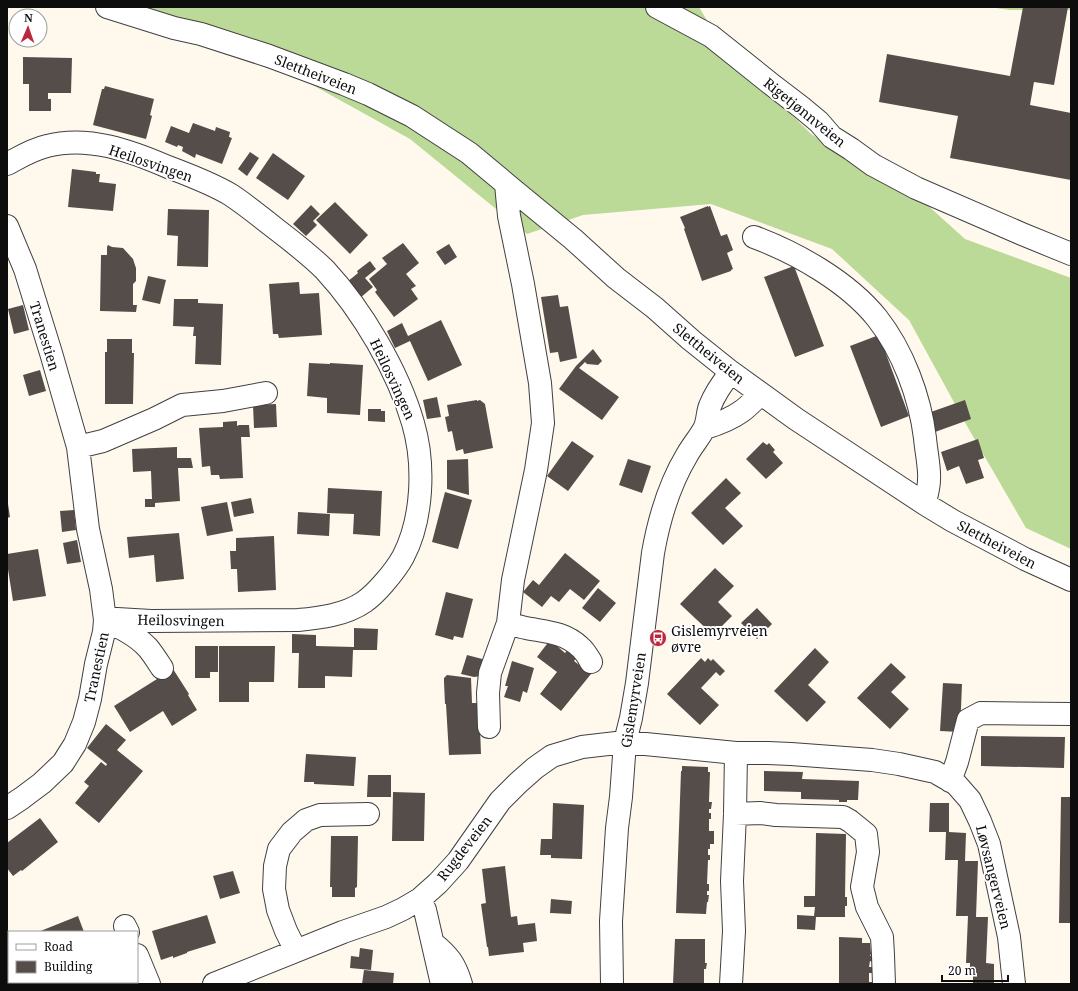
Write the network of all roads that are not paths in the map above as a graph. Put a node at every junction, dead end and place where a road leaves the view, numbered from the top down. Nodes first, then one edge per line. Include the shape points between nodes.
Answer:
1 (107, 7) edge
2 (656, 7) edge
3 (7, 164) edge
4 (506, 184) junction
5 (7, 226) edge
6 (754, 238) dead end
7 (1071, 254) edge
8 (731, 372) junction
9 (266, 393) dead end
10 (761, 394) junction
11 (705, 428) junction
12 (78, 447) junction
13 (925, 504) junction
14 (1071, 580) edge
15 (105, 620) junction
16 (508, 623) junction
17 (591, 662) dead end
18 (162, 668) dead end
19 (1071, 714) edge
20 (489, 727) dead end
21 (626, 742) junction
22 (736, 753) junction
23 (950, 781) junction
24 (7, 808) edge
25 (368, 814) dead end
26 (736, 814) junction
27 (420, 899) junction
28 (433, 943) junction
29 (296, 950) junction
30 (138, 957) edge
31 (149, 984) edge
32 (214, 984) edge
33 (442, 984) edge
34 (461, 984) edge
35 (612, 984) edge
36 (731, 984) edge
37 (884, 984) edge
38 (1014, 984) edge

1 - 4 street, Slettheiveien via 269,56 368,94 412,116 469,153
2 - 7 street, Rigetjønnveien via 711,36 819,122 832,137 873,164 916,188
3 - 15 street, Heilosvingen via 46,146 65,142 94,144 152,160 230,195 325,270 361,316 379,345 404,397 418,446 420,493 410,539 403,557 392,574 363,603 345,612 298,620
4 - 8 street, Slettheiveien
4 - 16 street via 509,216 540,384 542,423 536,470 513,580
5 - 12 street, Tranestien via 25,269
6 - 13 street via 811,264 835,280 877,318 892,341 907,370 924,427 929,480
8 - 10 street, Slettheiveien
8 - 11 street, Gislemyrveien via 713,399
9 - 12 street via 182,405 103,441
10 - 11 street via 743,411
10 - 13 street, Slettheiveien
11 - 21 street, Gislemyrveien via 686,456 664,504 653,553 637,683
12 - 15 street, Tranestien via 88,528
13 - 14 street, Slettheiveien via 1025,559
15 - 18 street, Heilosvingen via 128,632 148,648
15 - 24 street, Tranestien via 90,698 75,744 63,763 42,783
16 - 17 street via 559,634 581,648
16 - 20 street via 490,673
19 - 23 street via 981,713 974,716 968,720
21 - 22 street, Løvsangerveien
21 - 27 street, Rugdeveien via 582,747 552,756 535,768 500,801 458,861
21 - 35 street, Gislemyrveien via 617,828 612,921
22 - 23 street, Løvsangerveien via 768,752 872,760 935,772
22 - 26 street
23 - 38 street, Løvsangerveien via 970,800 989,844 1009,937
25 - 29 street via 320,815 306,820 292,832 279,849 274,890 278,910
26 - 36 street via 732,881 734,931
26 - 37 street via 843,816 866,834 868,852 862,887 867,906 882,937
27 - 28 street
27 - 29 street, Rugdeveien via 386,917
28 - 33 street
28 - 34 street via 453,963
29 - 32 street, Rugdeveien
30 - 31 street

